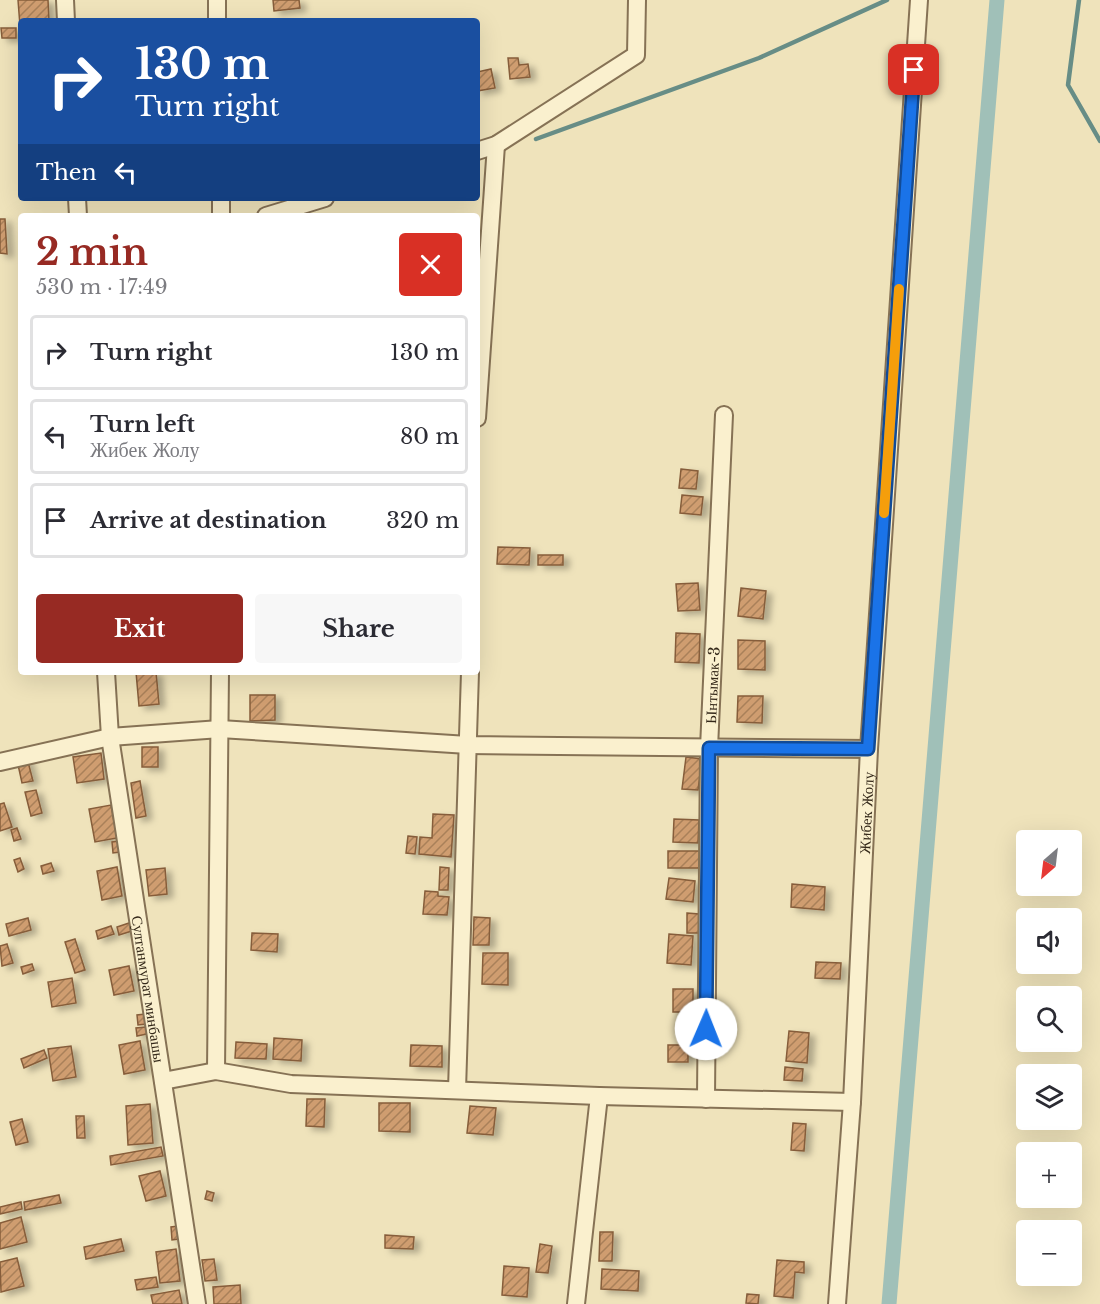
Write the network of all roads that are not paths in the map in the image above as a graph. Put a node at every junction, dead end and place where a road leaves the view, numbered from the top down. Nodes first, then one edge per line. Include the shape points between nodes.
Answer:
1 (65, 0) edge
2 (217, 0) edge
3 (637, 0) edge
4 (919, 0) edge
5 (66, 18) edge
6 (218, 18) edge
7 (496, 145) junction
8 (480, 150) edge
9 (315, 201) edge
10 (276, 213) edge
11 (480, 375) edge
12 (724, 415) dead end
13 (106, 675) edge
14 (220, 675) edge
15 (470, 675) edge
16 (220, 729) junction
17 (110, 737) junction
18 (468, 745) junction
19 (709, 748) junction
20 (868, 749) junction
21 (0, 762) edge
22 (216, 1071) junction
23 (163, 1081) junction
24 (457, 1089) junction
25 (599, 1096) junction
26 (706, 1099) junction
27 (852, 1102) junction
28 (197, 1304) edge
29 (576, 1304) edge
30 (837, 1304) edge

1 - 5 street
2 - 6 street
3 - 7 street via 636,55
4 - 20 street, Жибек Жолу
7 - 8 street
7 - 11 street
9 - 10 street
12 - 19 street, Ынтымак-3
13 - 17 street, Султанмурат минбашы
14 - 16 street
15 - 18 street
16 - 17 street
16 - 18 street
16 - 22 street
17 - 21 street
17 - 23 street, Султанмурат минбашы
18 - 19 street
18 - 24 street
19 - 20 street
19 - 26 street, Ынтымак-3
20 - 27 street, Жибек Жолу
22 - 23 street
22 - 24 street via 291,1084
23 - 28 street, Султанмурат минбашы
24 - 25 street
25 - 26 street
25 - 29 street
26 - 27 street
27 - 30 street, Жибек Жолу

